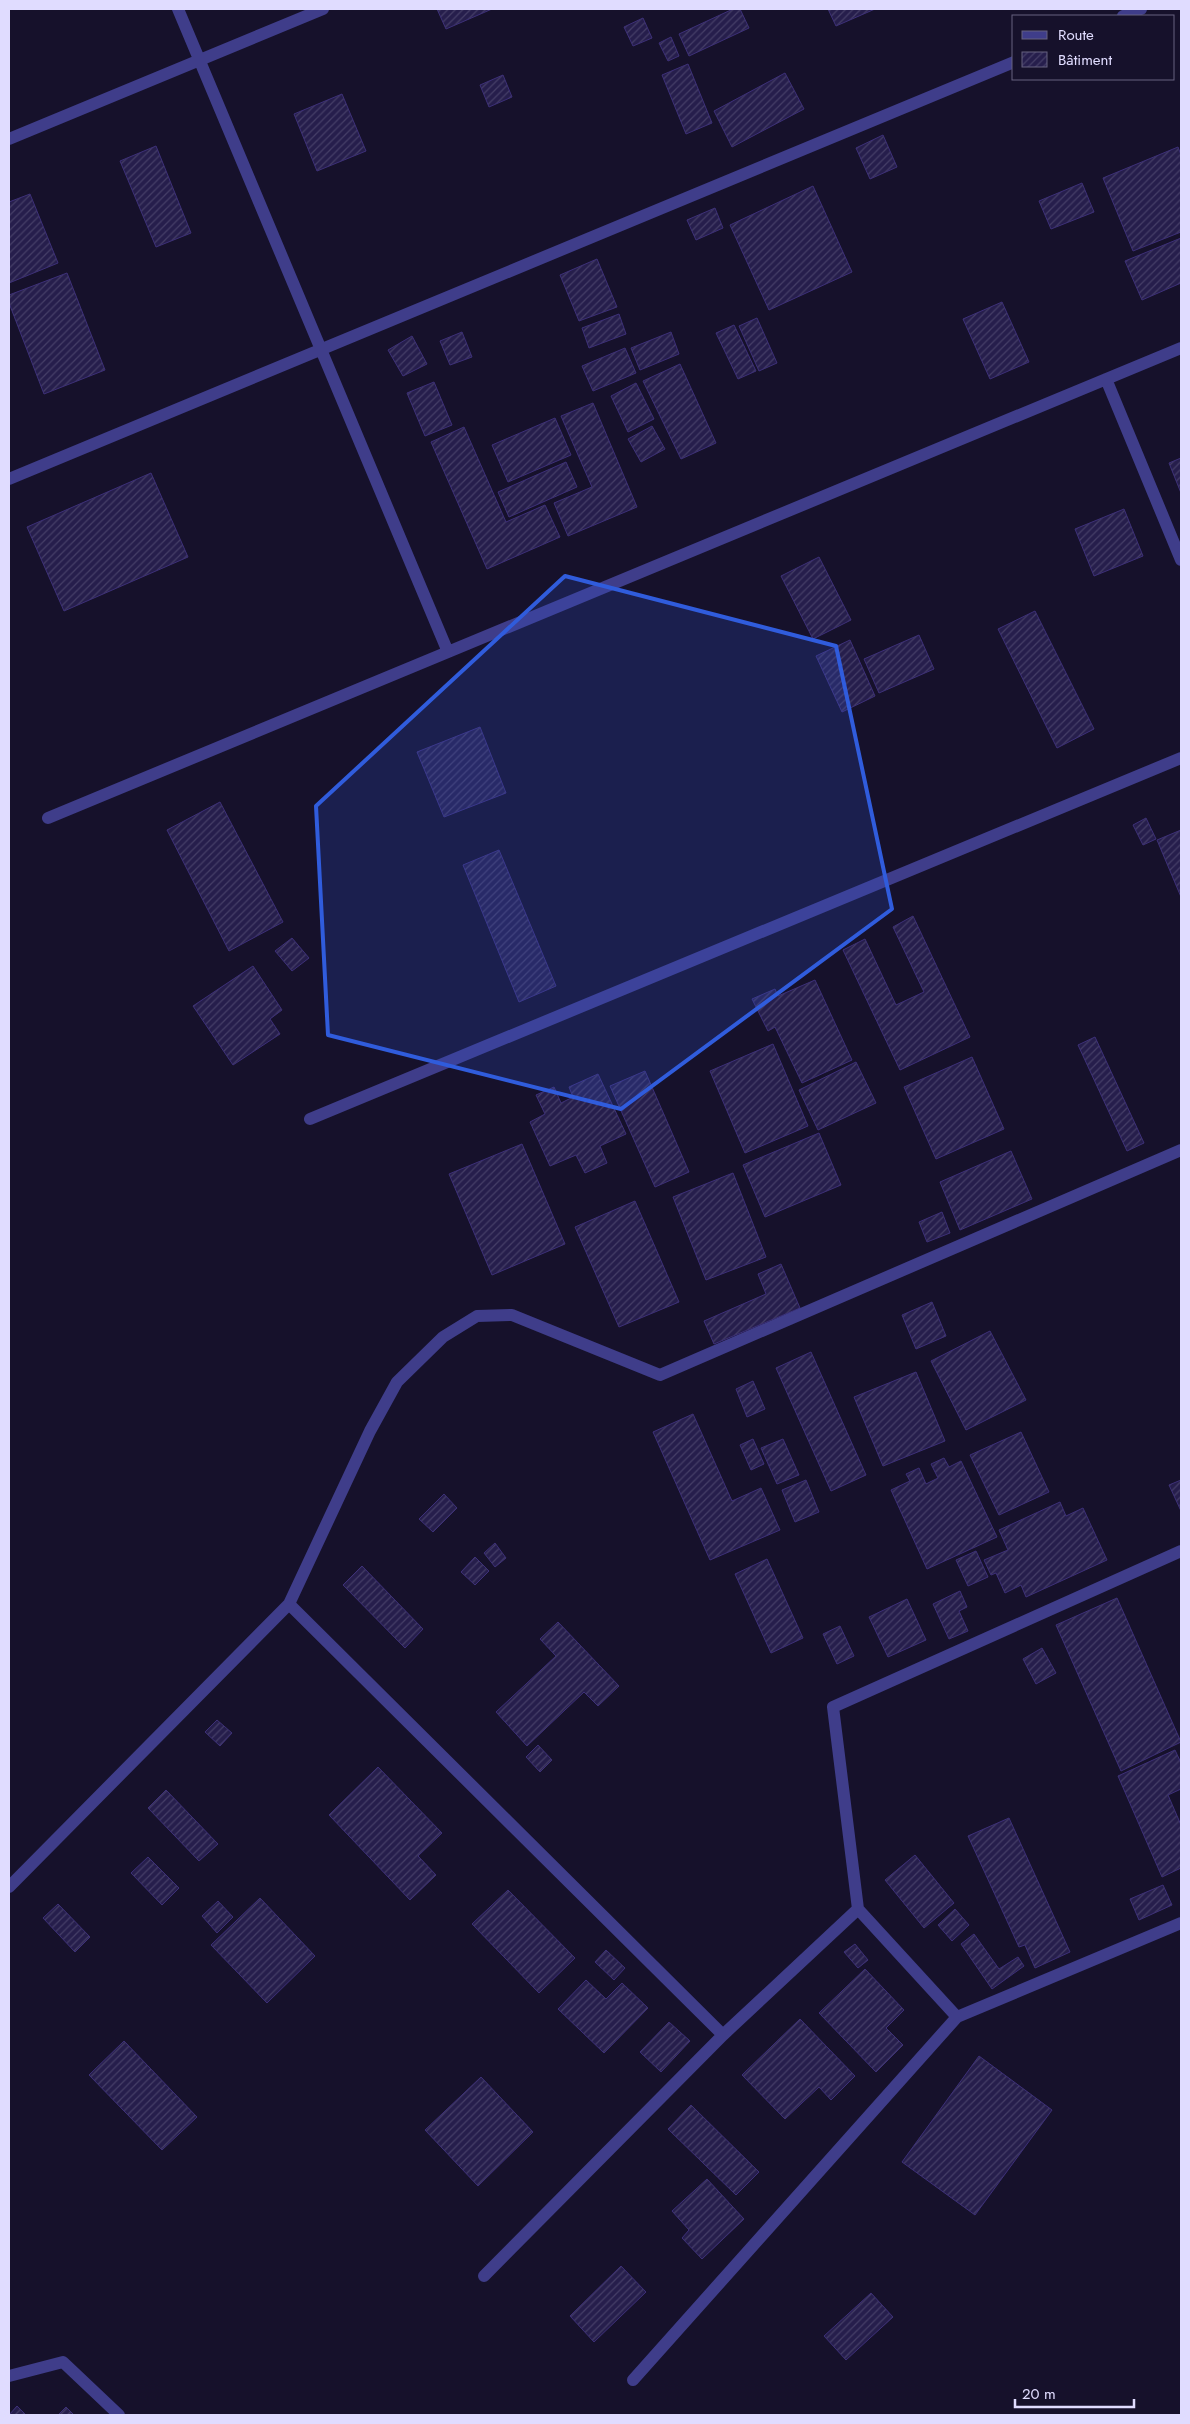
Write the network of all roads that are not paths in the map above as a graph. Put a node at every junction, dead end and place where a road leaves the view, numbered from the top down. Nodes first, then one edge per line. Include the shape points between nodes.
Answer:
1 (178, 9) edge
2 (323, 9) edge
3 (1141, 9) edge
4 (1126, 15) edge
5 (200, 60) junction
6 (1012, 63) edge
7 (9, 139) edge
8 (1181, 348) edge
9 (321, 349) junction
10 (1106, 379) junction
11 (9, 479) edge
12 (1181, 560) edge
13 (448, 652) junction
14 (1181, 758) edge
15 (48, 818) dead end
16 (310, 1119) dead end
17 (1181, 1150) edge
18 (1181, 1551) edge
19 (289, 1604) junction
20 (9, 1887) edge
21 (858, 1909) junction
22 (1181, 1923) edge
23 (957, 2017) junction
24 (723, 2035) junction
25 (484, 2276) dead end
26 (9, 2376) edge
27 (633, 2380) dead end
28 (119, 2415) edge

1 - 5 street
2 - 5 street
3 - 4 street
5 - 7 street
5 - 9 street
6 - 9 street
8 - 10 street
9 - 11 street
9 - 13 street
10 - 12 street
10 - 13 street
13 - 15 street
14 - 16 street
17 - 19 street via 660,1375 512,1315 477,1316 443,1338 397,1382 370,1431
18 - 21 street via 832,1707
19 - 20 street
19 - 24 street
21 - 23 street
21 - 24 street
22 - 23 street
23 - 27 street
24 - 25 street
26 - 28 street via 64,2362

